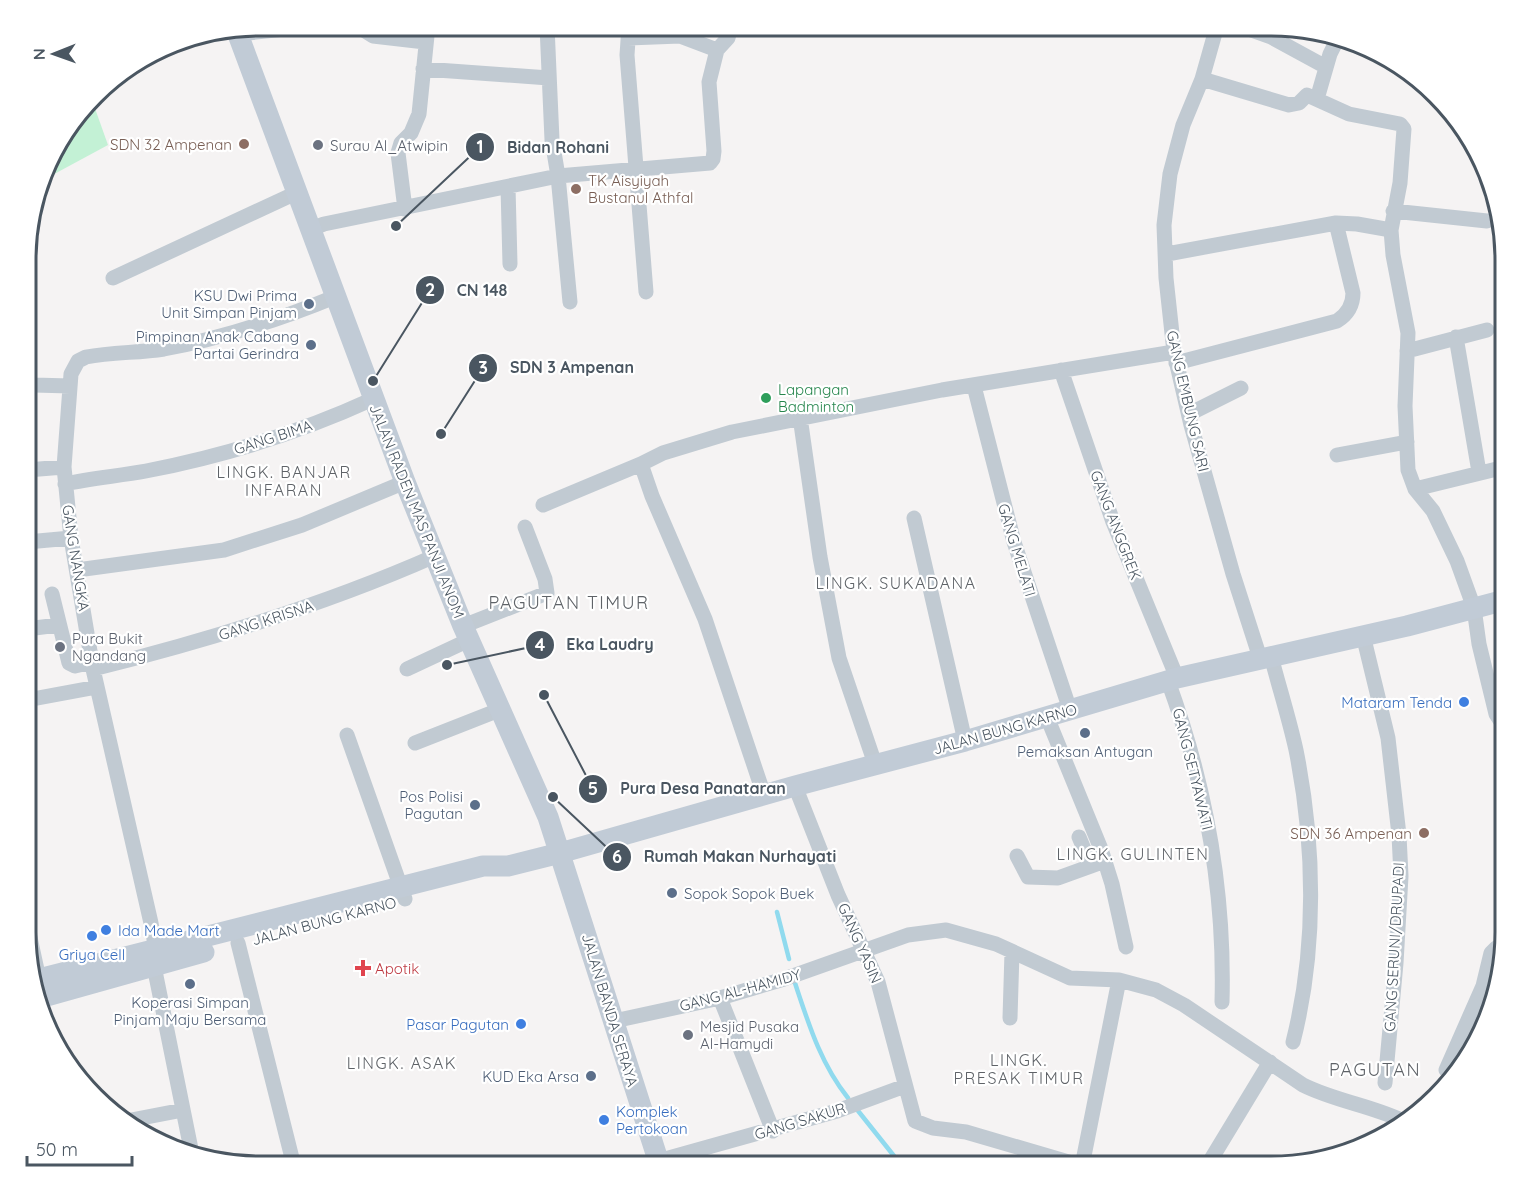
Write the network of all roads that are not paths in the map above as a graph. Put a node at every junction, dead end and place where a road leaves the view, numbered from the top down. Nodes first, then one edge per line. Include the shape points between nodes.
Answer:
1 (373, 36) edge
2 (426, 36) edge
3 (547, 36) edge
4 (628, 36) edge
5 (680, 36) edge
6 (728, 36) edge
7 (1213, 36) edge
8 (1267, 36) edge
9 (239, 37) edge
10 (425, 42) junction
11 (1335, 46) edge
12 (717, 50) junction
13 (1326, 67) junction
14 (423, 69) junction
15 (549, 78) junction
16 (1202, 79) junction
17 (1317, 99) junction
18 (636, 170) junction
19 (558, 176) junction
20 (508, 187) junction
21 (296, 194) junction
22 (405, 209) junction
23 (1393, 211) junction
24 (1487, 221) dead end
25 (1336, 224) junction
26 (311, 229) junction
27 (1391, 230) junction
28 (1167, 254) junction
29 (510, 264) dead end
30 (113, 278) dead end
31 (646, 292) dead end
32 (337, 296) junction
33 (570, 302) dead end
34 (1487, 330) dead end
35 (1456, 337) junction
36 (1407, 351) junction
37 (1175, 358) junction
38 (1061, 370) junction
39 (36, 385) edge
40 (70, 386) junction
41 (974, 386) junction
42 (1241, 388) dead end
43 (373, 399) junction
44 (1196, 411) junction
45 (800, 417) junction
46 (1407, 442) junction
47 (1337, 455) dead end
48 (641, 464) junction
49 (64, 467) junction
50 (36, 469) edge
51 (1495, 469) edge
52 (1479, 472) junction
53 (405, 482) junction
54 (65, 484) junction
55 (1415, 489) junction
56 (543, 505) dead end
57 (915, 518) dead end
58 (525, 527) dead end
59 (71, 538) junction
60 (36, 541) edge
61 (435, 556) junction
62 (77, 570) junction
63 (52, 594) dead end
64 (1495, 603) edge
65 (1474, 608) junction
66 (58, 625) junction
67 (36, 628) edge
68 (466, 633) junction
69 (1363, 635) junction
70 (1265, 657) junction
71 (92, 665) junction
72 (407, 669) dead end
73 (1172, 679) junction
74 (97, 687) junction
75 (36, 698) edge
76 (1495, 709) edge
77 (499, 710) junction
78 (1070, 711) junction
79 (1047, 717) junction
80 (347, 735) dead end
81 (965, 741) junction
82 (415, 743) dead end
83 (875, 764) junction
84 (795, 786) junction
85 (764, 795) junction
86 (1080, 837) dead end
87 (560, 853) junction
88 (1017, 856) dead end
89 (1098, 864) junction
90 (404, 893) junction
91 (238, 943) junction
92 (1126, 947) dead end
93 (865, 951) junction
94 (1494, 951) edge
95 (1012, 952) junction
96 (155, 958) junction
97 (1119, 980) junction
98 (43, 985) edge
99 (720, 998) junction
100 (1222, 1002) dead end
101 (1010, 1018) dead end
102 (614, 1021) junction
103 (1293, 1042) dead end
104 (1270, 1062) junction
105 (1446, 1070) dead end
106 (1384, 1083) dead end
107 (905, 1086) junction
108 (183, 1110) junction
109 (1396, 1118) edge
110 (137, 1119) edge
111 (773, 1131) junction
112 (190, 1145) edge
113 (291, 1156) edge
114 (656, 1156) edge
115 (687, 1156) edge
116 (1048, 1156) edge
117 (1084, 1156) edge
118 (1213, 1156) edge

1 - 10 street
2 - 10 street
3 - 15 street
4 - 18 street
5 - 12 street
6 - 12 street
7 - 16 street, GANG EMBUNG SARI
8 - 13 street
9 - 21 main road, JALAN RADEN MAS PANJI ANOM
10 - 14 street
11 - 13 street
12 - 18 street via 709,82 713,159 700,165
13 - 17 street
14 - 15 street
14 - 22 street via 419,114 398,153
15 - 19 street
16 - 17 street via 1289,105 1299,103 1306,94
16 - 28 street, GANG EMBUNG SARI via 1183,125 1170,174 1164,225
17 - 23 street via 1349,114 1401,125 1404,130 1400,183
18 - 19 street
18 - 31 street
19 - 20 street
19 - 33 street
20 - 22 street
20 - 29 street
21 - 26 main road, JALAN RADEN MAS PANJI ANOM
21 - 30 street
22 - 26 street
23 - 24 street
23 - 27 street
25 - 27 street
25 - 28 street
25 - 37 street via 1353,293 1345,315 1337,321
26 - 32 main road, JALAN RADEN MAS PANJI ANOM
27 - 36 street via 1406,320
28 - 37 street, GANG EMBUNG SARI
32 - 40 street, GANG NANGKA via 213,338 78,361
32 - 43 main road, JALAN RADEN MAS PANJI ANOM
34 - 35 street
35 - 36 street
35 - 52 street
36 - 46 street
37 - 38 street
37 - 44 street, GANG EMBUNG SARI
38 - 41 street
38 - 73 street, GANG ANGGREK
39 - 40 street
40 - 49 street, GANG NANGKA
41 - 45 street
41 - 78 street, GANG MELATI via 1017,552
42 - 44 street
43 - 53 main road, JALAN RADEN MAS PANJI ANOM
43 - 54 street, GANG BIMA via 259,443 145,471
44 - 70 street, GANG EMBUNG SARI via 1233,574
45 - 48 street via 698,441
45 - 83 street via 839,658
46 - 47 street
46 - 55 street via 1408,470
48 - 56 street
48 - 85 street via 705,619
49 - 50 street
49 - 54 street, GANG NANGKA
51 - 52 street
52 - 55 street
53 - 61 main road, JALAN RADEN MAS PANJI ANOM
53 - 62 street via 302,525 224,550
54 - 59 street, GANG NANGKA
55 - 65 street via 1442,527
57 - 81 street
58 - 68 street via 547,592
59 - 60 street
59 - 62 street, GANG NANGKA
61 - 68 main road, JALAN RADEN MAS PANJI ANOM
61 - 71 street, GANG KRISNA via 270,620 192,643
62 - 71 street, GANG NANGKA
63 - 66 street
64 - 65 main road, JALAN BUNG KARNO
65 - 69 main road, JALAN BUNG KARNO
65 - 76 street
66 - 67 street
66 - 71 street via 69,663
68 - 72 street
68 - 77 main road, JALAN RADEN MAS PANJI ANOM
69 - 70 main road, JALAN BUNG KARNO
69 - 106 street, GANG SERUNI/DRUPADI via 1389,738 1400,845 1396,963
70 - 73 main road, JALAN BUNG KARNO
70 - 103 street, GANG EMBUNG SARI via 1296,752 1309,877 1307,968
71 - 74 street, GANG NANGKA
73 - 78 main road, JALAN BUNG KARNO
73 - 100 street, GANG SETYAWATI via 1203,800 1218,881
74 - 75 street
74 - 96 street, GANG NANGKA
77 - 82 street
77 - 87 main road, JALAN RADEN MAS PANJI ANOM via 548,817
78 - 79 main road, JALAN BUNG KARNO
79 - 81 main road, JALAN BUNG KARNO
79 - 89 street
80 - 90 street
81 - 83 main road, JALAN BUNG KARNO
83 - 84 main road, JALAN BUNG KARNO
84 - 85 main road, JALAN BUNG KARNO
84 - 93 street, GANG YASIN
85 - 87 main road, JALAN BUNG KARNO
86 - 89 street
87 - 90 main road, JALAN BUNG KARNO via 508,866 483,866
87 - 102 main road, JALAN BANDA SERAYA
88 - 89 street via 1028,877 1058,878
89 - 92 street
90 - 91 main road, JALAN BUNG KARNO
90 - 96 main road, JALAN BUNG KARNO
91 - 96 main road, JALAN BUNG KARNO
91 - 113 street
93 - 95 street, GANG AL-HAMIDY via 908,935 946,930
93 - 99 street, GANG AL-HAMIDY
93 - 107 street, GANG YASIN via 878,982
94 - 105 street
95 - 97 street, GANG AL-HAMIDY via 1070,978
95 - 101 street
96 - 98 main road
96 - 108 street, GANG NANGKA
97 - 104 street, GANG AL-HAMIDY via 1150,987 1170,997
97 - 117 street
99 - 102 street, GANG AL-HAMIDY
99 - 111 street
102 - 114 main road, JALAN BANDA SERAYA
104 - 109 street, GANG AL-HAMIDY via 1322,1095
104 - 118 street
107 - 111 street, GANG SAKUR
107 - 116 street, GANG YASIN via 915,1121 921,1125 966,1132
108 - 110 street
108 - 112 street, GANG NANGKA
111 - 115 street, GANG SAKUR

